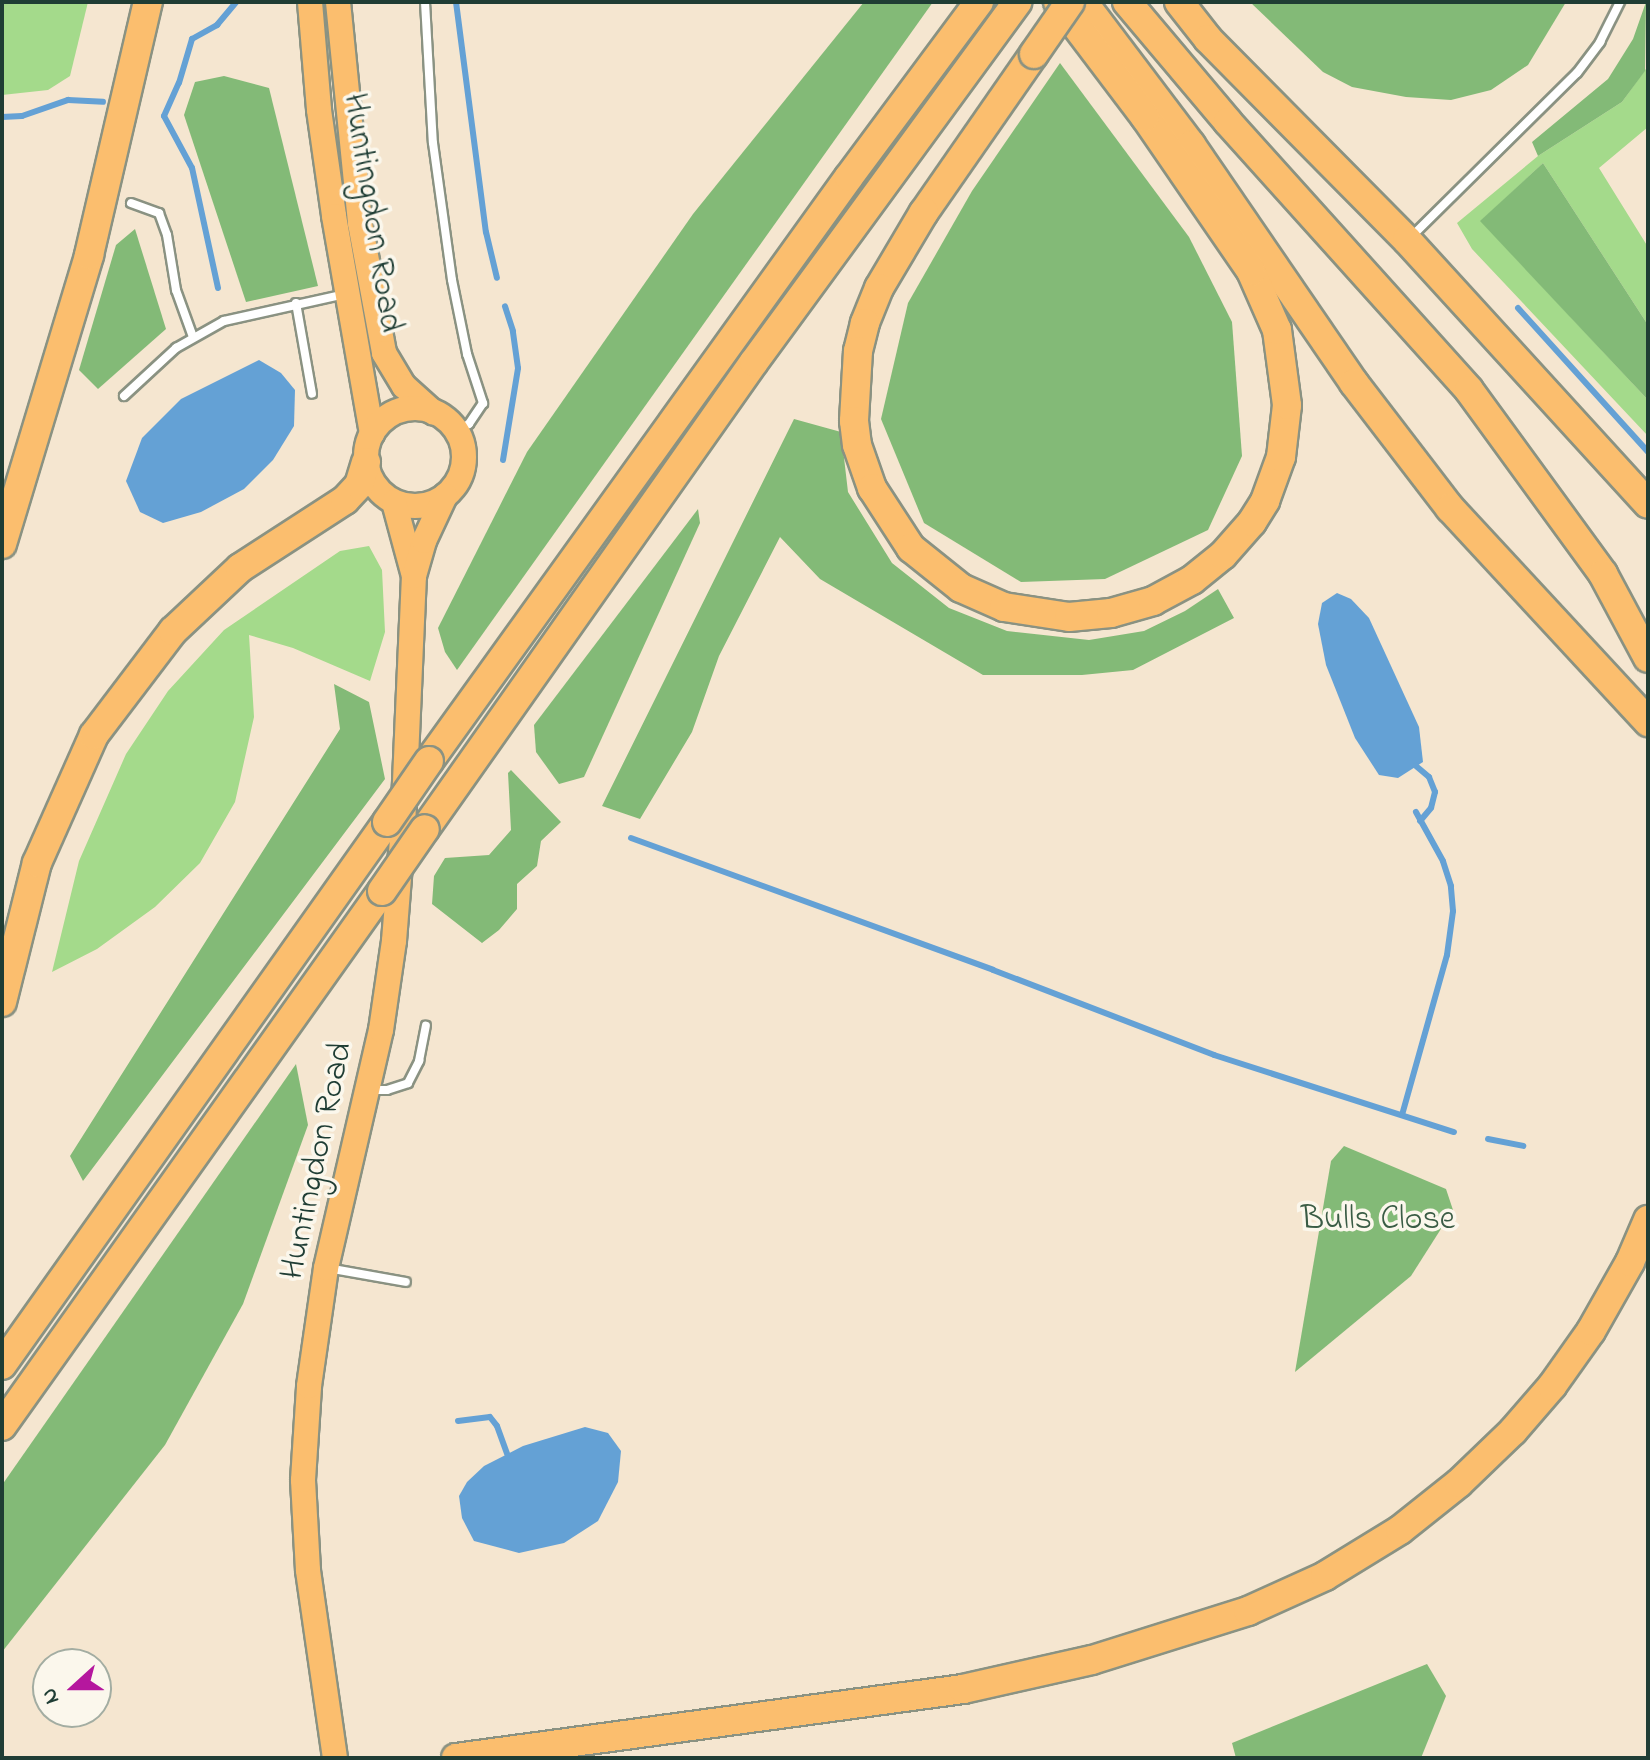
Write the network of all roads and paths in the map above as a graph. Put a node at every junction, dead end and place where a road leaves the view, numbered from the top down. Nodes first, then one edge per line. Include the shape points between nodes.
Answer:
1 (148, 2) edge
2 (310, 2) edge
3 (338, 2) edge
4 (425, 2) edge
5 (979, 2) edge
6 (1058, 2) edge
7 (1070, 2) edge
8 (1083, 2) edge
9 (1127, 2) edge
10 (1165, 2) edge
11 (1179, 2) edge
12 (1620, 2) edge
13 (1009, 13) edge
14 (1208, 39) junction
15 (131, 203) dead end
16 (1407, 240) junction
17 (347, 294) junction
18 (296, 303) junction
19 (193, 337) junction
20 (312, 394) dead end
21 (124, 396) dead end
22 (434, 413) junction
23 (456, 431) junction
24 (372, 434) junction
25 (366, 462) junction
26 (445, 496) junction
27 (394, 502) junction
28 (1648, 504) edge
29 (2, 544) edge
30 (414, 576) junction
31 (1648, 658) edge
32 (1648, 722) edge
33 (2, 1002) edge
34 (426, 1026) dead end
35 (368, 1090) junction
36 (1648, 1220) edge
37 (326, 1268) junction
38 (406, 1282) dead end
39 (2, 1365) edge
40 (2, 1426) edge
41 (335, 1758) edge
42 (456, 1758) edge

1 - 29 highway via 89,255
2 - 17 main road, Huntingdon Road via 319,110
3 - 22 main road, Huntingdon Road via 360,223 384,353 404,386
4 - 23 lane via 433,143 452,280 483,403 469,424
5 - 39 highway, bridge via 429,761
6 - 7 highway, bridge via 1145,117 1251,271 1277,330 1287,405 1274,477 1238,539 1171,592 1132,608 1090,616 1050,616 1004,607 944,576 911,548 872,488 854,421 858,351 879,288 924,212 1034,54
8 - 32 highway via 1191,145 1354,383 1450,508
9 - 31 highway via 1469,390 1603,574
10 - 14 highway
11 - 14 highway
12 - 16 lane via 1577,73
13 - 40 highway, bridge via 754,362
14 - 16 highway
15 - 19 lane via 159,213
16 - 28 highway
17 - 18 lane
17 - 24 main road, Huntingdon Road
18 - 19 lane via 228,319
18 - 20 lane
19 - 21 lane
22 - 23 main road
22 - 24 main road via 413,408 397,412
23 - 26 main road via 463,467
24 - 25 main road
25 - 27 main road via 375,485
25 - 33 highway via 359,485 345,500 240,568 173,631 94,735 37,863
26 - 27 main road via 422,506
26 - 30 main road, Huntingdon Road
27 - 30 main road, Huntingdon Road
30 - 35 main road, Huntingdon Road via 394,941
34 - 35 lane via 408,1083
35 - 37 main road, Huntingdon Road
36 - 42 highway via 1591,1331 1513,1431 1400,1530 1325,1576 1248,1611 1092,1660 963,1689
37 - 38 lane
37 - 41 main road, Huntingdon Road via 309,1386 303,1480 308,1570

